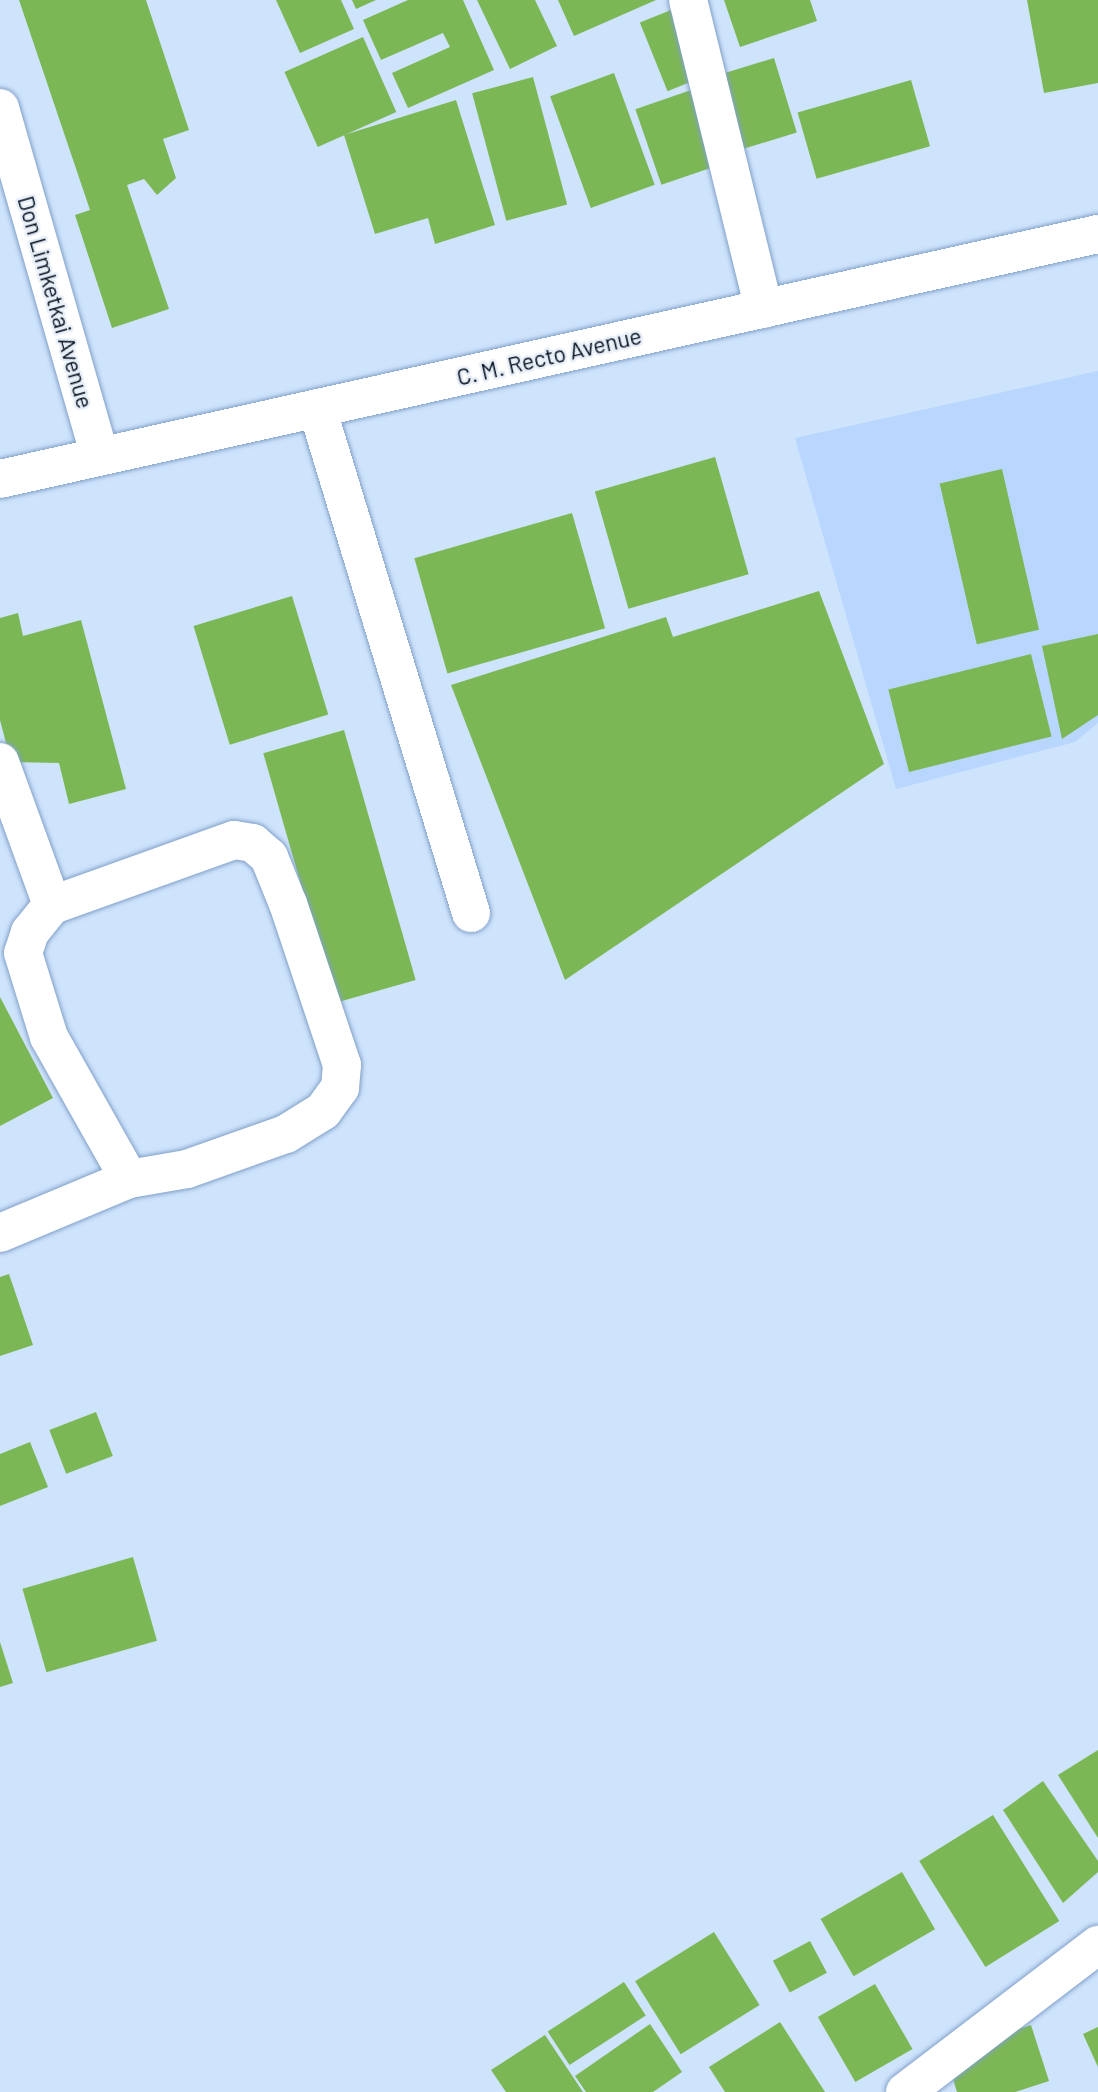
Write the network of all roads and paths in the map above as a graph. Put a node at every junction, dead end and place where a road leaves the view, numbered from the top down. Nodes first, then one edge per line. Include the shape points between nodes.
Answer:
1 (688, 0) edge
2 (0, 108) edge
3 (1098, 234) edge
4 (764, 309) junction
5 (317, 408) junction
6 (100, 456) junction
7 (0, 478) edge
8 (0, 762) edge
9 (52, 905) junction
10 (471, 913) dead end
11 (130, 1179) junction
12 (0, 1233) edge
13 (1098, 1945) edge
14 (905, 2092) edge

1 - 4 main road
2 - 6 main road, Don Limketkai Avenue
3 - 4 main road, C. M. Recto Avenue
4 - 5 main road, C. M. Recto Avenue
5 - 6 main road, C. M. Recto Avenue
5 - 10 main road
6 - 7 main road, C. M. Recto Avenue
8 - 9 main road
9 - 11 main road via 30,932 23,953 29,986 49,1037
9 - 11 main road via 234,840 253,843 269,857 288,904 342,1065 340,1088 323,1111 286,1134 187,1168
11 - 12 main road
13 - 14 main road

